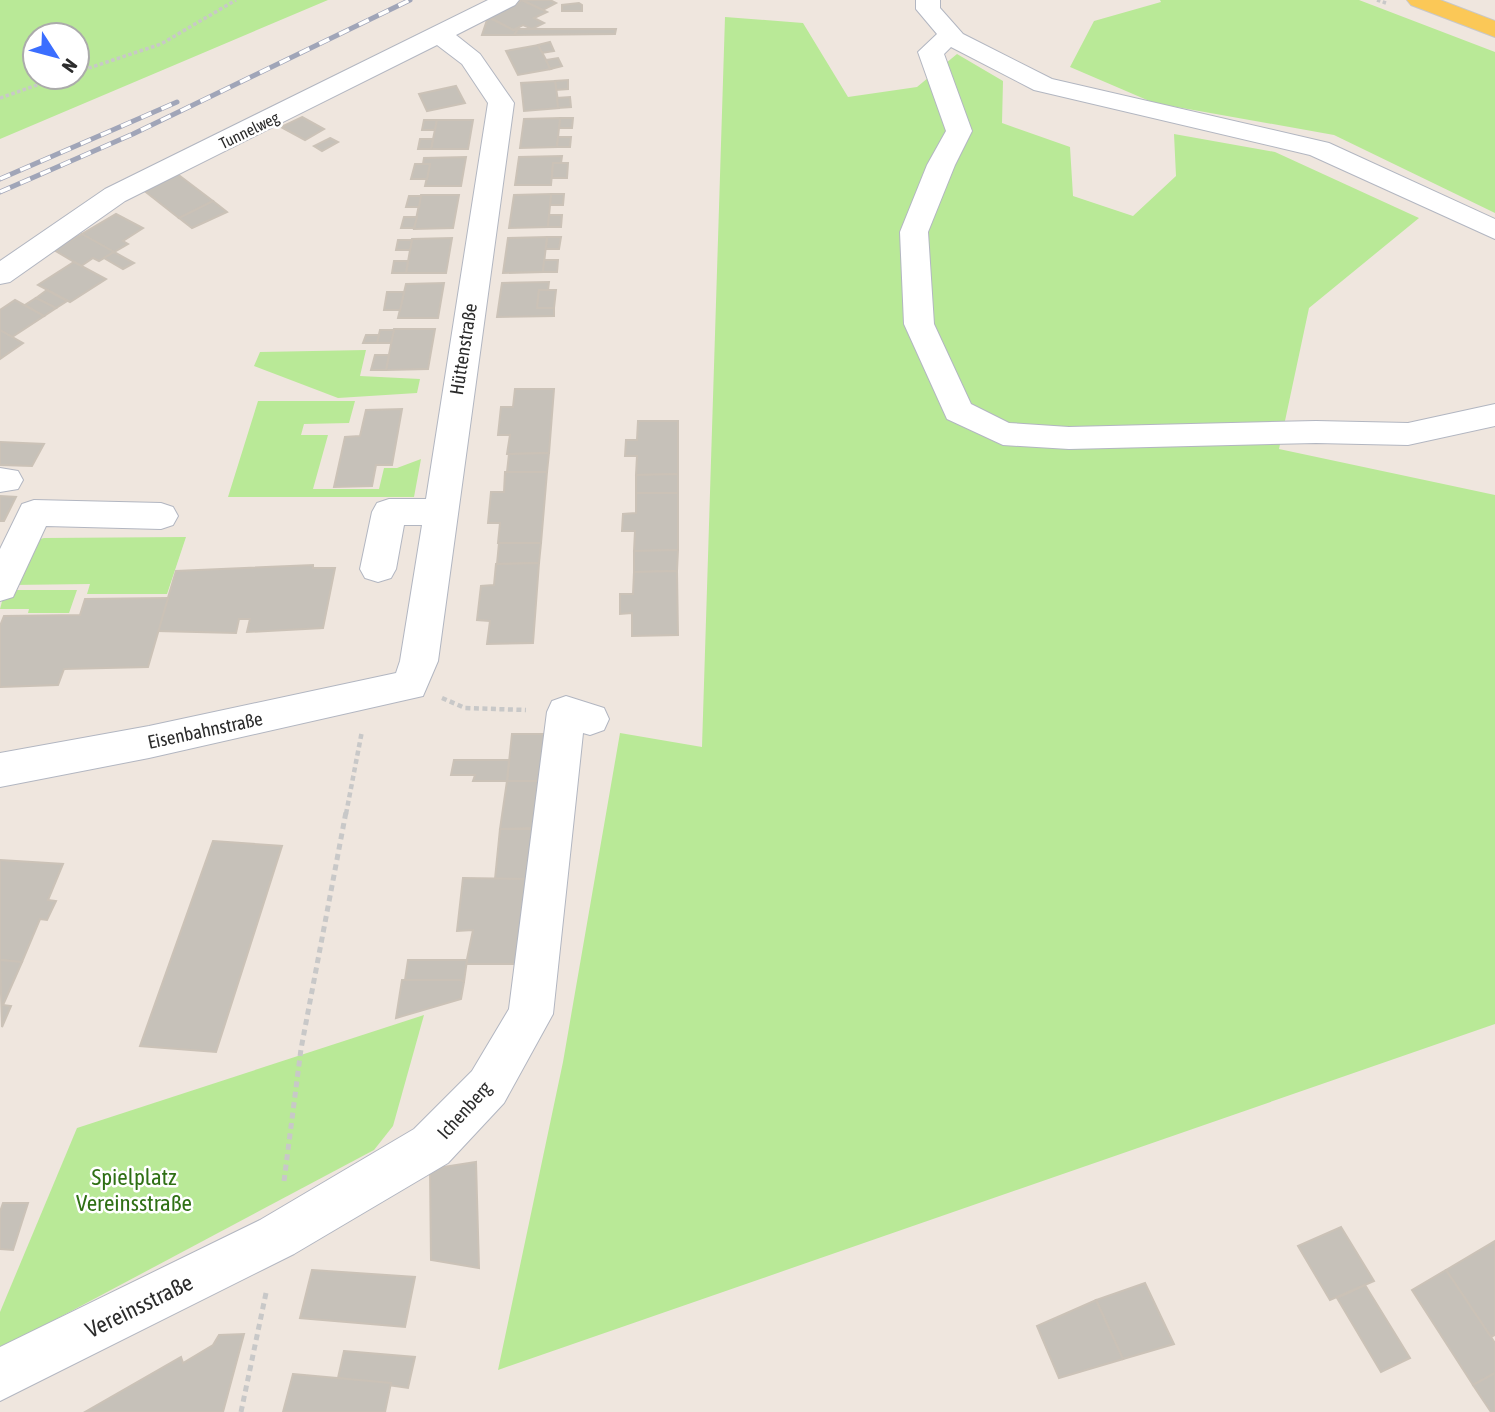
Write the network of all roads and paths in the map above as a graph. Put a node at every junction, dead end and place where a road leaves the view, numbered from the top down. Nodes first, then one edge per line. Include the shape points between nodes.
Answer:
1 (236, 0) edge
2 (507, 0) edge
3 (928, 0) edge
4 (1419, 0) edge
5 (1495, 30) edge
6 (441, 36) junction
7 (951, 36) junction
8 (91, 67) edge
9 (21, 91) edge
10 (0, 98) edge
11 (1495, 230) edge
12 (0, 275) edge
13 (1495, 415) edge
14 (438, 512) junction
15 (161, 516) dead end
16 (378, 569) dead end
17 (0, 587) edge
18 (410, 685) junction
19 (368, 696) junction
20 (578, 715) joint
21 (0, 770) edge
22 (277, 1237) junction
23 (0, 1375) edge
24 (241, 1412) edge

1 - 8 path via 161,44
2 - 6 street, Tunnelweg
3 - 7 street via 928,9
4 - 5 main road
6 - 12 street, Tunnelweg via 116,195
6 - 14 street, Hüttenstraße via 471,59 501,103
7 - 11 street via 1043,85 1319,149
7 - 13 street via 931,52 959,131 914,232 919,324 958,411 1003,434 1069,438 1408,434
9 - 10 path
14 - 16 street via 389,512
14 - 18 street, Hüttenstraße via 419,661
15 - 17 street via 34,513
18 - 19 street, Eisenbahnstraße
18 - 20 path via 465,708
19 - 21 street, Eisenbahnstraße
19 - 22 path via 301,1049
20 - 22 street, Ichenberg via 531,1014 488,1087 431,1146
22 - 23 street, Vereinsstraße
22 - 24 path

